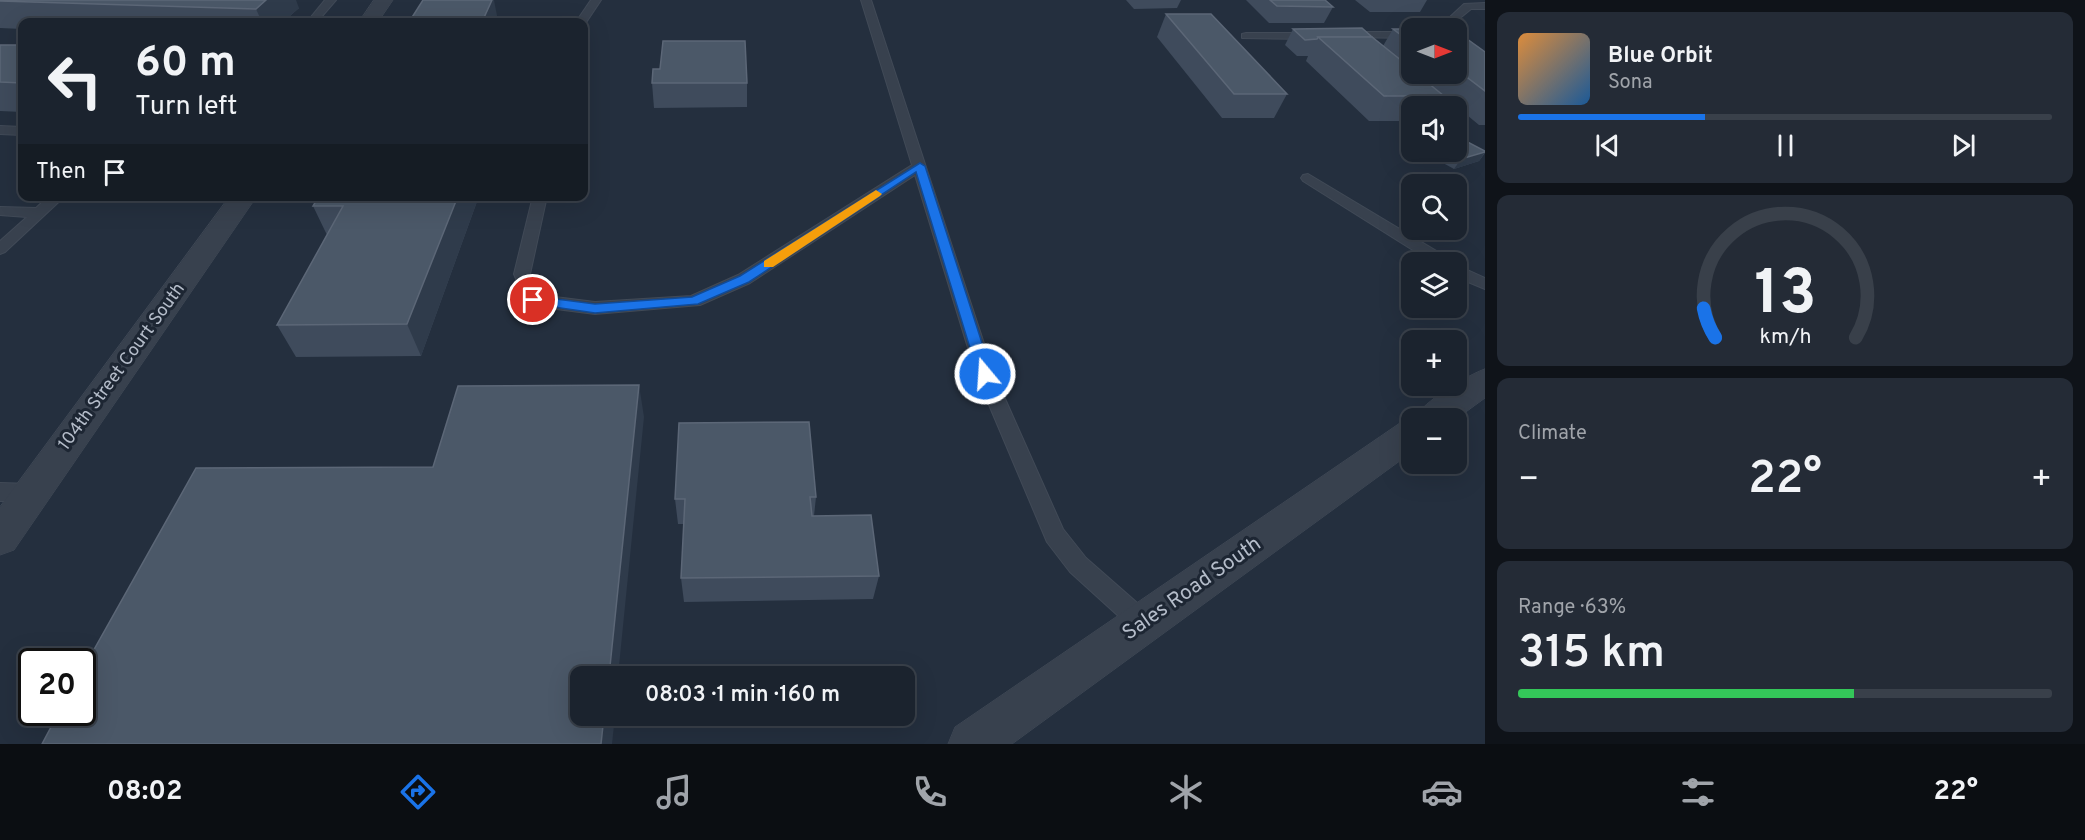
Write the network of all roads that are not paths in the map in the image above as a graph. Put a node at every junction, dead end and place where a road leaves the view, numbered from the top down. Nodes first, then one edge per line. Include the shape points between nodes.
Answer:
1 (331, 0) edge
2 (384, 0) edge
3 (596, 0) edge
4 (866, 0) edge
5 (1485, 6) edge
6 (315, 18) edge
7 (371, 18) edge
8 (584, 18) edge
9 (1455, 18) edge
10 (1401, 35) edge
11 (1246, 36) dead end
12 (0, 130) edge
13 (18, 131) edge
14 (920, 166) junction
15 (1308, 178) dead end
16 (53, 201) edge
17 (240, 201) edge
18 (539, 201) edge
19 (0, 211) edge
20 (40, 213) junction
21 (0, 249) edge
22 (1426, 252) edge
23 (1467, 275) edge
24 (1485, 284) edge
25 (1485, 381) edge
26 (1446, 408) edge
27 (1401, 441) edge
28 (0, 492) edge
29 (32, 493) junction
30 (0, 538) edge
31 (1143, 623) junction
32 (972, 744) edge

1 - 6 lane
2 - 7 street
3 - 8 lane
4 - 14 lane
5 - 9 lane via 1468,6
10 - 11 lane
12 - 13 lane
14 - 18 lane via 744,279 694,301 595,308 533,300 522,274
14 - 31 lane via 985,374 1055,535 1078,565
15 - 22 lane
16 - 20 lane
17 - 29 street, 104th Street Court South
19 - 20 lane
20 - 21 lane
23 - 24 lane
25 - 26 street
27 - 31 street, Sales Road South
28 - 29 lane
29 - 30 street, 104th Street Court South
31 - 32 street, Sales Road South

